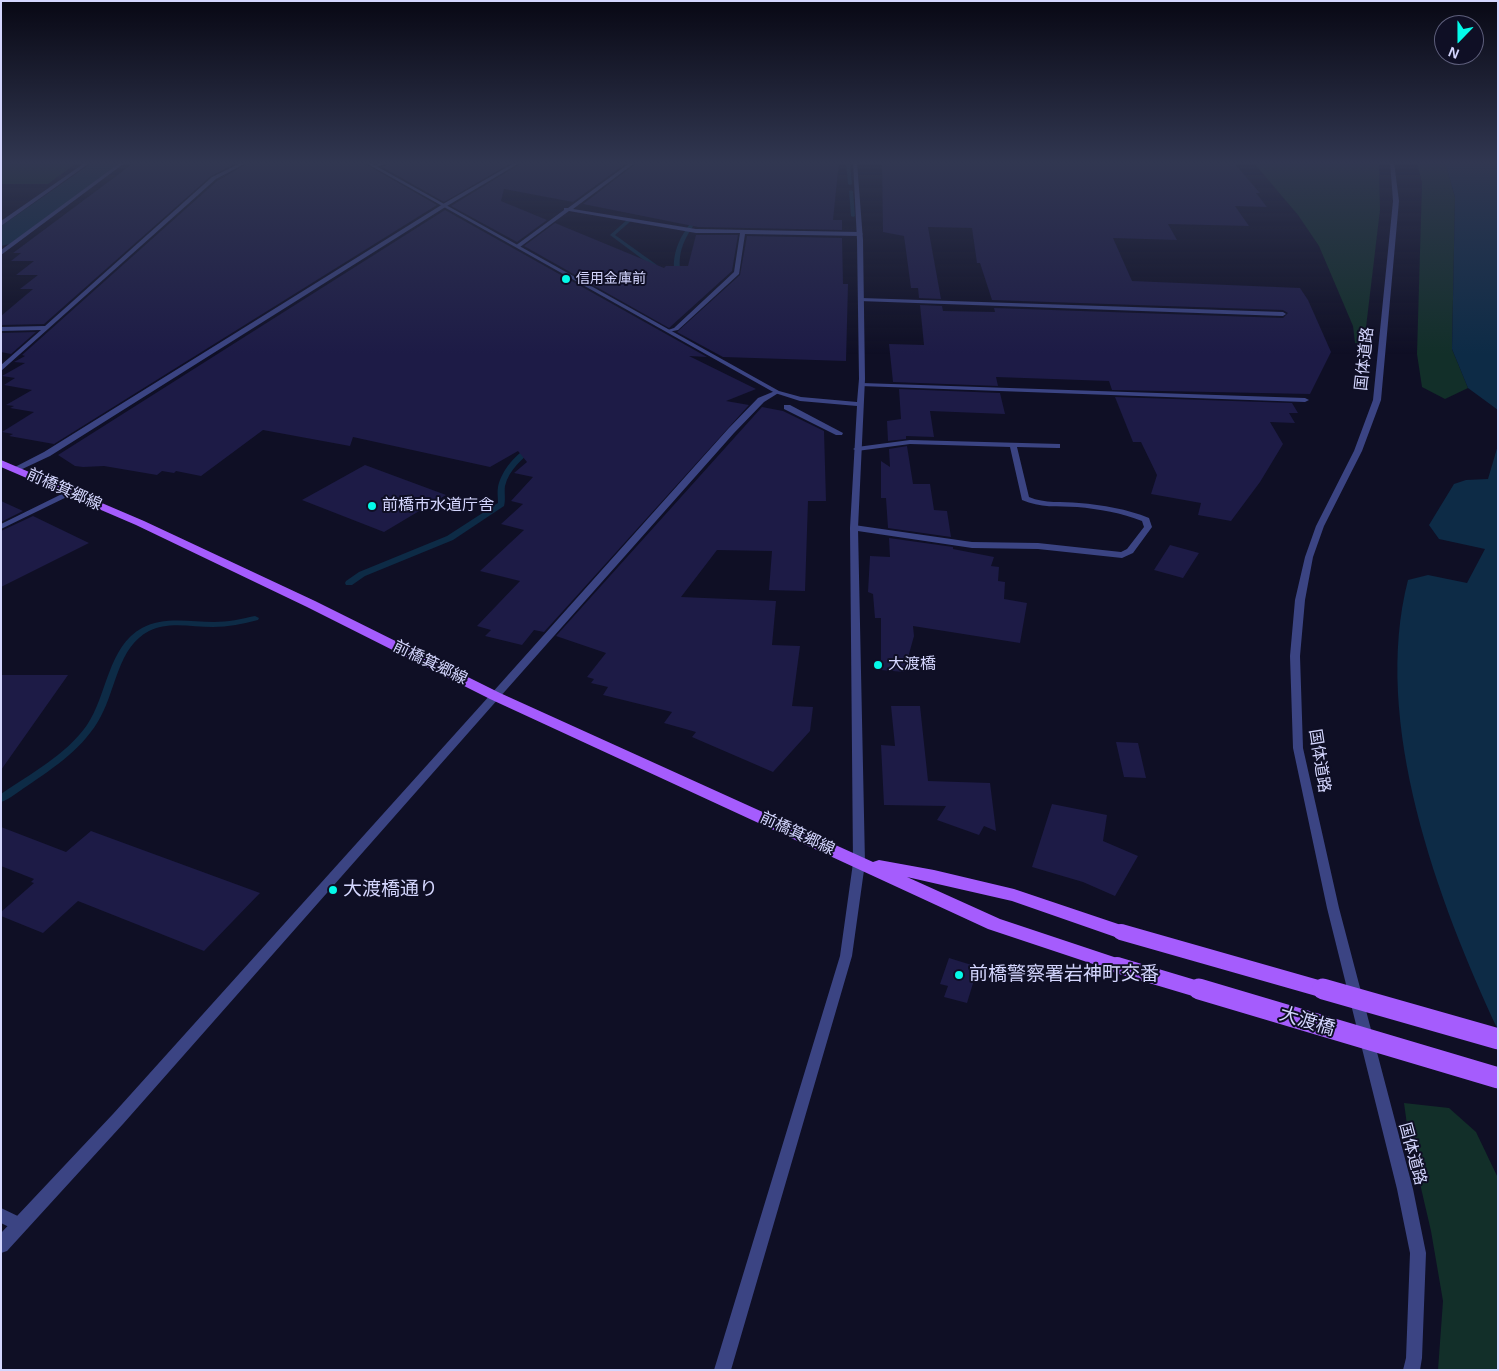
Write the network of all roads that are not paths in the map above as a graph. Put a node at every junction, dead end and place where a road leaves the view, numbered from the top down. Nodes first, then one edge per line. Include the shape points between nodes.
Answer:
1 (38, 226) edge
2 (160, 226) edge
3 (411, 226) edge
4 (482, 226) edge
5 (544, 226) edge
6 (671, 226) edge
7 (859, 226) edge
8 (1394, 226) edge
9 (743, 231) junction
10 (860, 234) junction
11 (518, 246) junction
12 (1, 253) edge
13 (861, 300) junction
14 (1283, 314) dead end
15 (46, 328) junction
16 (1, 329) edge
17 (670, 331) junction
18 (1, 370) edge
19 (862, 385) junction
20 (777, 392) junction
21 (1304, 400) dead end
22 (860, 404) junction
23 (786, 407) dead end
24 (839, 433) dead end
25 (1014, 445) junction
26 (1057, 446) dead end
27 (857, 449) junction
28 (1, 462) edge
29 (15, 469) junction
30 (71, 493) junction
31 (1, 527) edge
32 (854, 528) junction
33 (495, 696) junction
34 (859, 863) junction
35 (1121, 932) joint
36 (1117, 965) joint
37 (1498, 1039) edge
38 (1498, 1078) edge
39 (1, 1215) edge
40 (20, 1224) junction
41 (1, 1245) edge
42 (722, 1370) edge
43 (1412, 1370) edge

1 - 12 street
2 - 15 street
3 - 29 street via 47,454
4 - 11 street
5 - 11 street
6 - 9 street
7 - 10 street
8 - 43 street, 国体道路 via 1377,400 1358,451 1320,526 1309,557 1300,600 1295,656 1298,748 1418,1253
9 - 10 street
9 - 17 street via 737,273
10 - 13 street
11 - 17 street
13 - 14 street
13 - 19 street
15 - 16 street
15 - 18 street
17 - 20 street
19 - 21 street
19 - 22 street
20 - 22 street via 800,399
20 - 33 street via 765,396 731,431
22 - 27 street
23 - 24 street
25 - 26 street
25 - 27 street via 910,442
25 - 32 street via 1025,498 1034,504 1079,505 1146,520 1148,527 1130,551 1122,555 1108,555 1038,546 972,546
27 - 32 street
28 - 29 main road, 前橋箕郷線
29 - 30 main road, 前橋箕郷線
30 - 31 street
30 - 33 main road, 前橋箕郷線 via 311,604
32 - 34 street
33 - 34 main road, 前橋箕郷線
33 - 40 street via 118,1119
34 - 35 main road, 前橋箕郷線 via 1014,895
34 - 36 main road, 前橋箕郷線 via 994,924
34 - 42 street via 846,956
35 - 37 main road, 大渡橋, bridge
36 - 38 main road, 大渡橋, bridge
39 - 40 street
40 - 41 street

